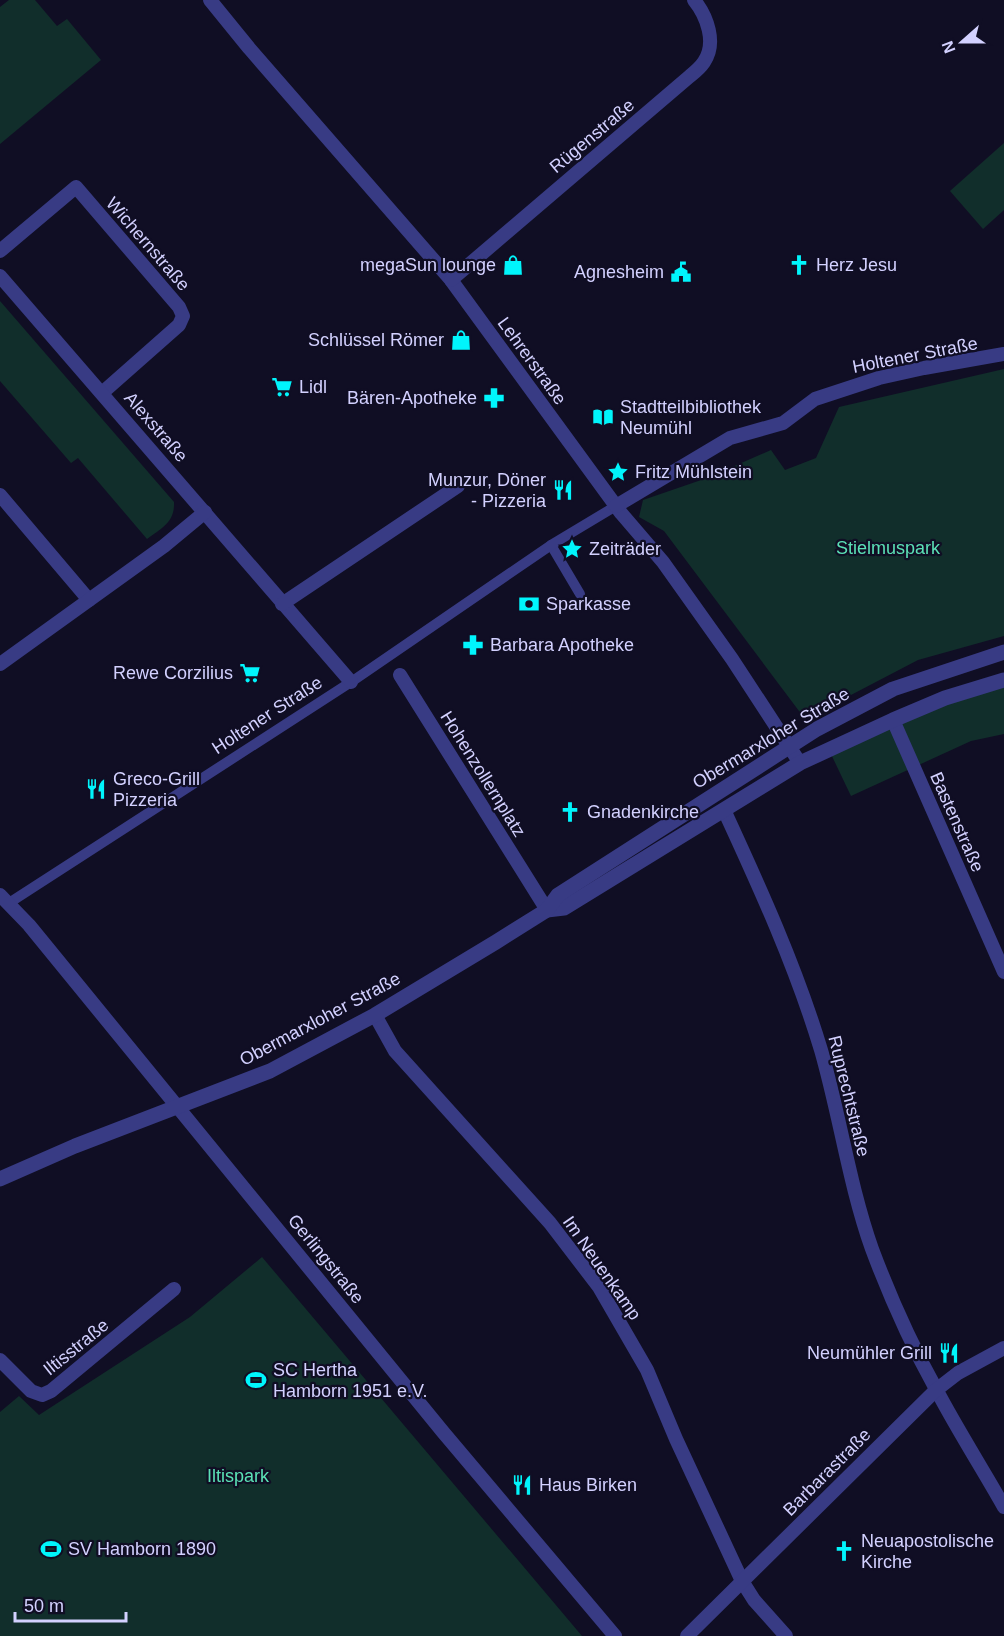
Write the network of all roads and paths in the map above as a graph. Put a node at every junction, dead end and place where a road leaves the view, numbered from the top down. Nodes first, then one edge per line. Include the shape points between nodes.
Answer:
1 (210, 0) edge
2 (694, 0) edge
3 (0, 251) edge
4 (0, 276) edge
5 (451, 280) junction
6 (1004, 354) edge
7 (102, 393) junction
8 (458, 486) dead end
9 (0, 495) edge
10 (616, 506) junction
11 (205, 512) junction
12 (551, 545) junction
13 (580, 594) dead end
14 (89, 600) junction
15 (282, 604) junction
16 (1004, 652) edge
17 (388, 657) junction
18 (0, 664) edge
19 (400, 675) joint
20 (1004, 680) edge
21 (351, 682) junction
22 (893, 720) junction
23 (790, 746) junction
24 (800, 763) junction
25 (724, 810) junction
26 (3, 903) edge
27 (547, 910) junction
28 (1004, 972) edge
29 (375, 1015) junction
30 (179, 1106) junction
31 (0, 1179) edge
32 (174, 1289) dead end
33 (1004, 1348) edge
34 (0, 1360) edge
35 (936, 1390) junction
36 (1004, 1508) edge
37 (742, 1581) junction
38 (615, 1636) edge
39 (687, 1636) edge
40 (786, 1636) edge

1 - 5 street, Lehrerstraße
2 - 5 street, Rügenstraße via 708,25 710,43 705,61
3 - 7 street, Wichernstraße via 76,187 179,307 183,316 179,325
4 - 7 street, Alexstraße
5 - 10 street, Lehrerstraße
6 - 10 street, Holtener Straße via 879,378 815,399 783,423 730,438
7 - 11 street, Alexstraße
8 - 15 street
9 - 14 street
10 - 12 street, Holtener Straße
10 - 23 street, Lehrerstraße via 676,580
11 - 14 street
11 - 15 street, Alexstraße
12 - 13 street
12 - 17 street, Holtener Straße
14 - 18 street
15 - 21 street, Alexstraße
16 - 23 street, Obermarxloher Straße via 892,689
17 - 19 street, Hohenzollernplatz
17 - 21 street, Holtener Straße
19 - 27 street, Hohenzollernplatz
20 - 22 street, Obermarxloher Straße via 945,698
21 - 26 street, Holtener Straße
22 - 24 street, Obermarxloher Straße
22 - 28 street, Bastenstraße
23 - 24 street, Lehrerstraße
23 - 27 street, Obermarxloher Straße via 558,895
24 - 25 street, Obermarxloher Straße
25 - 27 street, Obermarxloher Straße via 564,908
25 - 35 street, Ruprechtstraße via 795,974 820,1049 851,1181 872,1247 904,1327
26 - 30 street, Gerlingstraße
27 - 29 street, Obermarxloher Straße
29 - 30 street, Obermarxloher Straße via 270,1071
29 - 37 street, Im Neuenkamp via 395,1051 550,1223 599,1287 647,1370
30 - 31 street, Obermarxloher Straße
30 - 38 street, Gerlingstraße
32 - 34 street, Iltisstraße via 42,1395 31,1391
33 - 35 street, Barbarastraße
35 - 36 street, Ruprechtstraße
35 - 37 street, Barbarastraße
37 - 39 street, Barbarastraße
37 - 40 street, Im Neuenkamp

